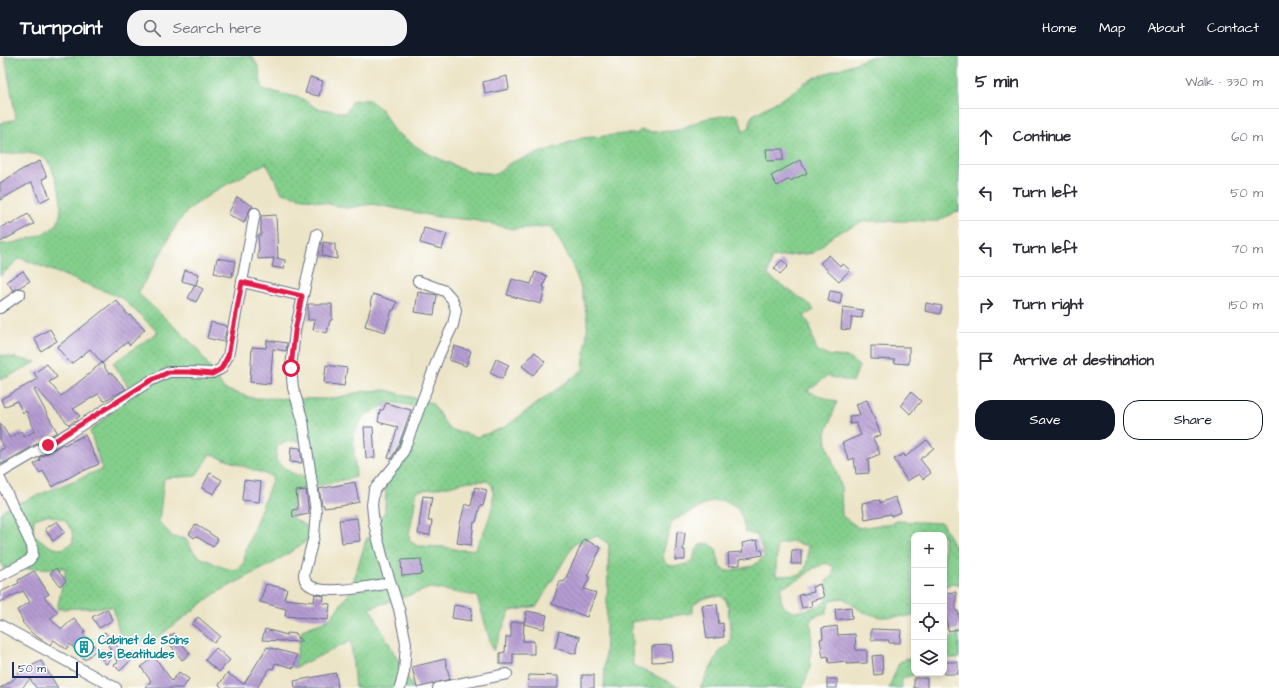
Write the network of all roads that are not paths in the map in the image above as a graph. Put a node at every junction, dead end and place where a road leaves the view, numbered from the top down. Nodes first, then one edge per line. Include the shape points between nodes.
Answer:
1 (255, 213) dead end
2 (317, 234) dead end
3 (418, 281) dead end
4 (242, 282) junction
5 (20, 294) dead end
6 (302, 296) junction
7 (0, 308) edge
8 (0, 473) edge
9 (0, 479) edge
10 (0, 576) edge
11 (390, 583) junction
12 (0, 625) edge
13 (507, 674) dead end
14 (116, 688) edge
15 (400, 688) edge
16 (438, 688) edge

1 - 4 street
2 - 6 street
3 - 11 street via 445,291 452,299 456,310 404,450 374,490 374,524
4 - 6 street
4 - 8 street via 228,356 221,369 212,374 169,372 150,381
5 - 7 street
6 - 11 street via 291,368 293,388 303,421 316,512 314,536 304,579 307,584 328,590
9 - 10 street via 32,546 33,554 28,561
11 - 15 street via 406,643
12 - 14 street
13 - 16 street

